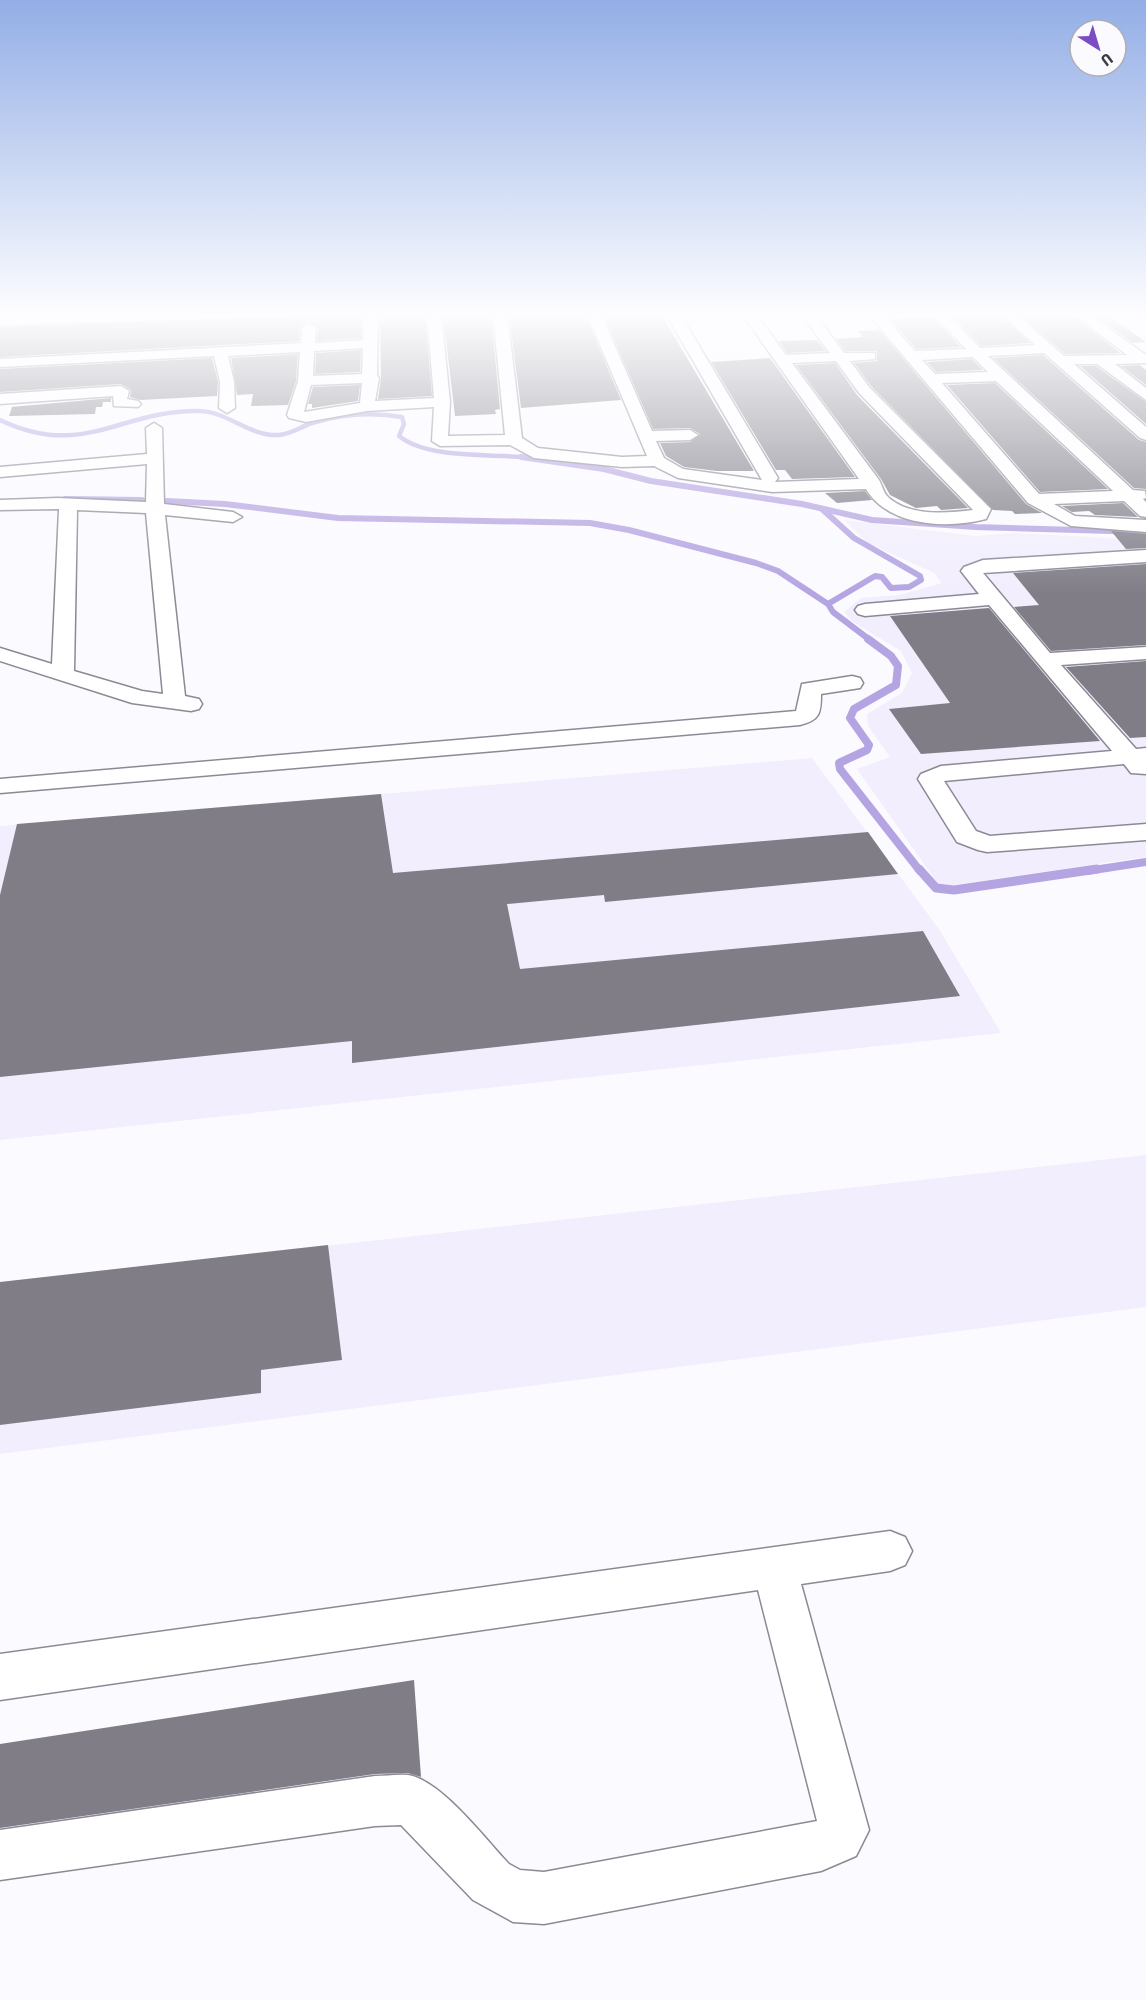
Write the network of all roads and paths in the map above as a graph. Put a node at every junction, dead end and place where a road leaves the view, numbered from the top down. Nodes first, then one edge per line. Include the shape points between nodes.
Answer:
1 (297, 407) edge
2 (359, 407) edge
3 (442, 407) edge
4 (510, 407) edge
5 (635, 407) edge
6 (728, 407) edge
7 (817, 407) edge
8 (881, 407) edge
9 (955, 407) edge
10 (1033, 407) edge
11 (1115, 407) edge
12 (154, 428) dead end
13 (690, 435) dead end
14 (1146, 435) edge
15 (648, 436) junction
16 (514, 440) junction
17 (154, 458) junction
18 (657, 461) junction
19 (0, 472) edge
20 (769, 478) dead end
21 (873, 484) junction
22 (1146, 488) edge
23 (1146, 495) edge
24 (1127, 496) junction
25 (1034, 499) junction
26 (68, 504) junction
27 (0, 505) edge
28 (155, 508) junction
29 (1146, 512) edge
30 (233, 516) dead end
31 (1146, 526) edge
32 (1146, 556) edge
33 (993, 599) junction
34 (866, 610) dead end
35 (1146, 653) edge
36 (0, 654) edge
37 (1044, 660) junction
38 (63, 675) junction
39 (852, 683) dead end
40 (1141, 762) edge
41 (0, 786) edge
42 (1146, 832) edge
43 (890, 1551) dead end
44 (774, 1567) junction
45 (0, 1677) edge
46 (0, 1855) edge

1 - 2 street via 295,415 299,417
3 - 16 street via 440,441
4 - 16 street
5 - 15 street
6 - 20 street
7 - 21 street
8 - 21 street via 982,509 980,515 938,519 899,511 881,500
9 - 25 street
10 - 24 street
11 - 14 street
12 - 17 street
13 - 15 street
15 - 18 street
16 - 18 street via 534,453 556,457
17 - 19 street
17 - 28 street
18 - 21 street via 678,473 772,487
22 - 24 street
23 - 24 street
24 - 25 street
24 - 29 street
25 - 31 street via 1071,521
26 - 27 street
26 - 28 street
26 - 38 street
28 - 30 street
28 - 38 street via 176,693 182,703 140,698
32 - 33 street via 971,571
33 - 34 street
33 - 37 street
35 - 37 street
36 - 38 street
37 - 40 street
39 - 41 street via 810,689 809,714 800,718
40 - 42 street via 941,773 930,779 966,836 977,841
43 - 44 street
44 - 45 street
44 - 46 street via 844,1830 838,1838 821,1846 544,1898 513,1896 491,1882 409,1800 375,1801

